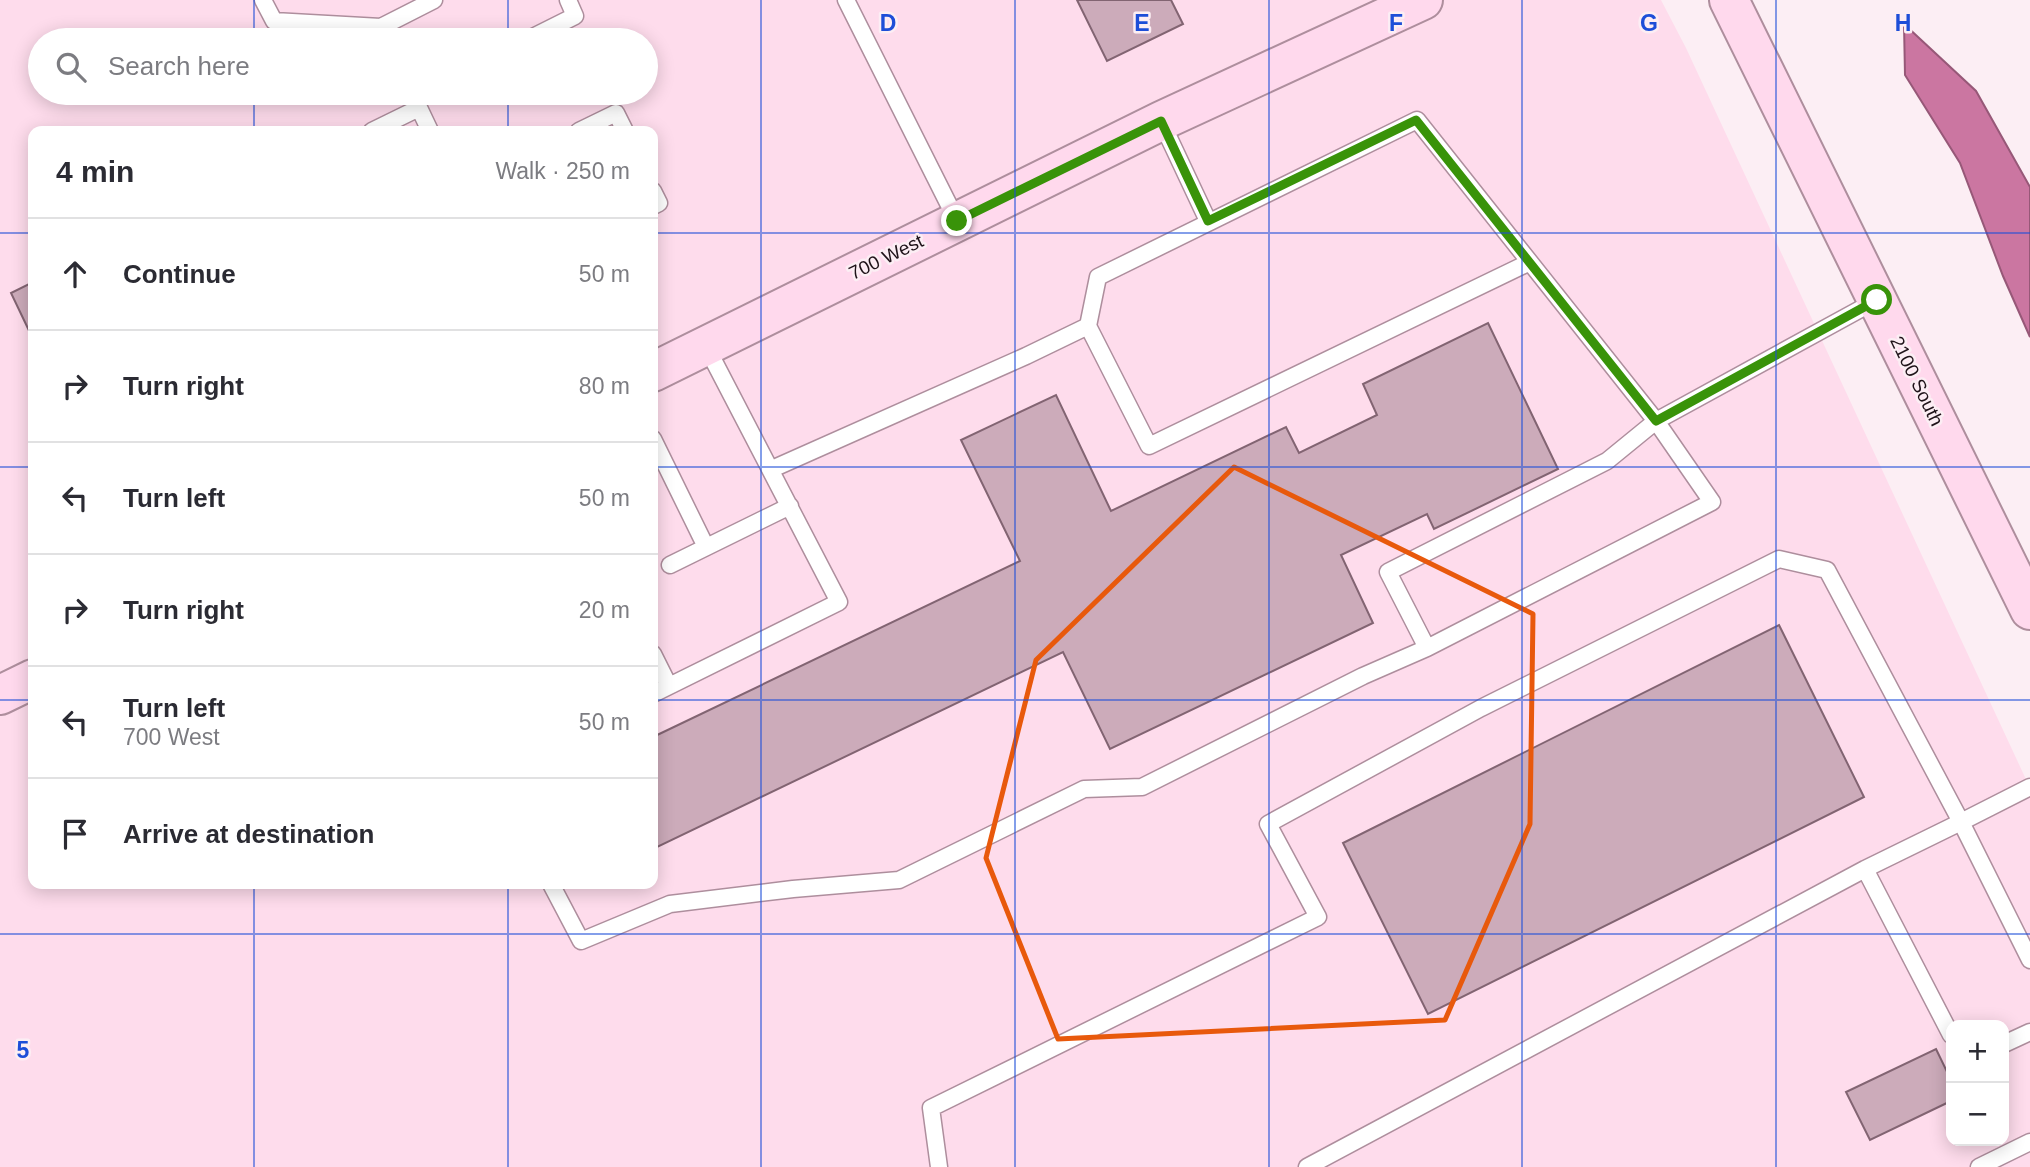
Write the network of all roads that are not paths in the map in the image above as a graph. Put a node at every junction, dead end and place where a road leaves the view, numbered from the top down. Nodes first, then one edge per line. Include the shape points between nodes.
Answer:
1 (263, 0) edge
2 (434, 0) edge
3 (568, 0) edge
4 (846, 0) edge
5 (1423, 0) edge
6 (1729, 0) edge
7 (334, 28) edge
8 (394, 28) edge
9 (551, 28) edge
10 (408, 105) edge
11 (421, 105) edge
12 (1161, 121) junction
13 (379, 126) edge
14 (428, 126) edge
15 (589, 126) edge
16 (622, 126) edge
17 (957, 221) junction
18 (1208, 221) junction
19 (1528, 262) junction
20 (1877, 300) junction
21 (1088, 326) junction
22 (706, 346) junction
23 (658, 370) edge
24 (1656, 421) junction
25 (658, 449) edge
26 (772, 469) junction
27 (790, 506) junction
28 (706, 547) junction
29 (670, 565) dead end
30 (2030, 610) edge
31 (1427, 648) junction
32 (658, 664) edge
33 (28, 681) edge
34 (669, 686) junction
35 (658, 692) edge
36 (0, 695) edge
37 (2030, 787) edge
38 (1961, 821) junction
39 (1865, 869) junction
40 (554, 889) edge
41 (2030, 960) edge
42 (1946, 1025) edge
43 (2030, 1032) edge
44 (2009, 1042) edge
45 (2030, 1142) edge
46 (939, 1167) edge
47 (1307, 1167) edge
48 (1979, 1167) edge

1 - 7 lane via 274,21
2 - 8 lane
3 - 9 lane via 575,16
4 - 17 lane
5 - 12 street, 700 West
6 - 20 street, 2100 South
10 - 13 lane
11 - 14 lane
12 - 17 street, 700 West
12 - 18 lane
15 - 16 lane via 616,113
17 - 22 street, 700 West
18 - 19 lane via 1416,120
18 - 21 lane via 1098,277
19 - 21 lane via 1149,446
19 - 24 lane
20 - 24 lane
20 - 30 street, 2100 South
21 - 26 lane
22 - 23 street, 700 West
22 - 26 lane
24 - 31 lane via 1607,461 1388,572
24 - 31 lane via 1712,502
25 - 28 lane
26 - 27 lane
27 - 28 lane
27 - 34 lane via 839,603
28 - 29 lane
31 - 40 lane via 1142,787 1084,789 899,880 670,904 581,941
32 - 34 lane
33 - 36 street
34 - 35 lane
37 - 38 lane
38 - 39 lane
38 - 41 lane
38 - 46 lane via 1827,570 1779,559 1481,708 1268,824 1318,917 931,1108
39 - 42 lane
39 - 47 lane
43 - 44 lane
45 - 48 lane

